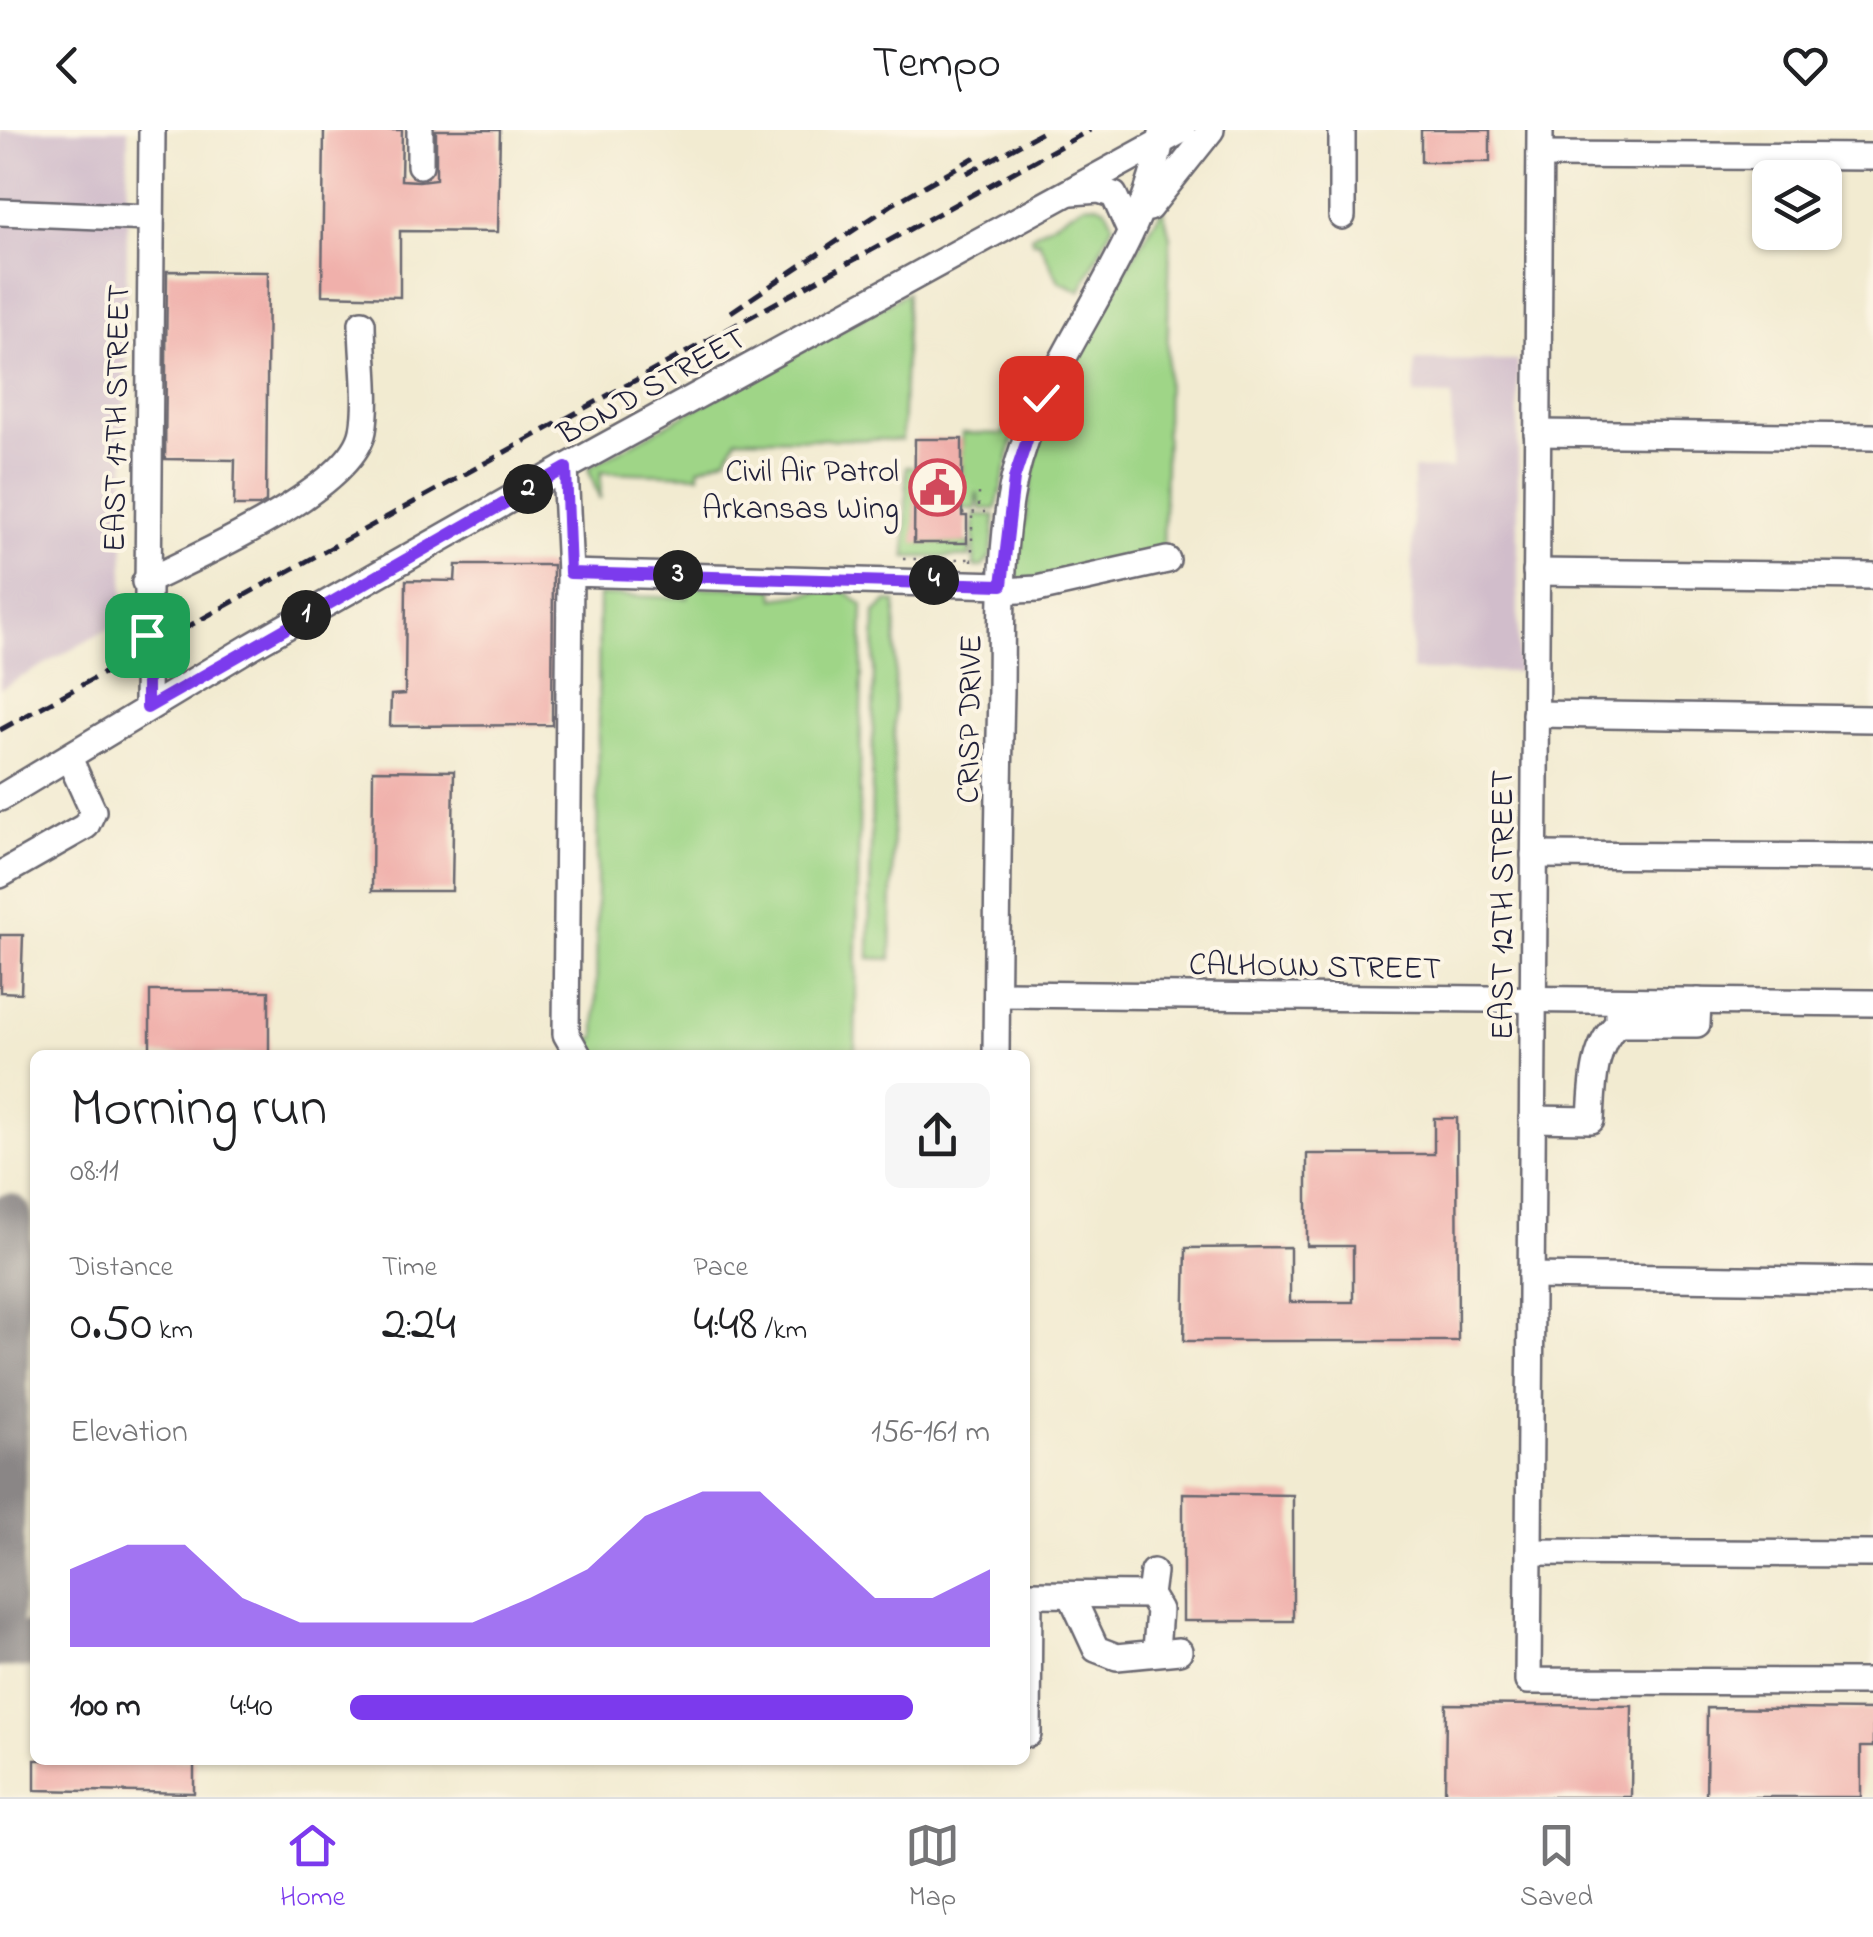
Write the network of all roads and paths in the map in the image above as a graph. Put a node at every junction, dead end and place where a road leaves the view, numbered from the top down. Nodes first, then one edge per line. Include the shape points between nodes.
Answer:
1 (152, 130) edge
2 (420, 130) edge
3 (1212, 130) edge
4 (1342, 130) edge
5 (1168, 134) edge
6 (1540, 142) edge
7 (1873, 156) edge
8 (420, 165) dead end
9 (1067, 192) junction
10 (0, 212) edge
11 (1342, 216) dead end
12 (151, 218) junction
13 (1130, 231) junction
14 (362, 323) dead end
15 (1538, 433) junction
16 (1873, 437) edge
17 (566, 468) junction
18 (979, 493) dead end
19 (962, 512) dead end
20 (972, 512) junction
21 (979, 512) junction
22 (996, 512) dead end
23 (972, 559) junction
24 (904, 560) dead end
25 (1168, 560) dead end
26 (972, 568) dead end
27 (1536, 572) junction
28 (570, 573) junction
29 (1873, 576) edge
30 (145, 582) junction
31 (1002, 588) junction
32 (147, 708) junction
33 (1535, 714) junction
34 (1873, 719) edge
35 (68, 758) junction
36 (0, 798) edge
37 (1534, 855) junction
38 (1873, 856) edge
39 (0, 874) edge
40 (997, 994) junction
41 (1533, 1000) junction
42 (1873, 1003) edge
43 (1618, 1012) junction
44 (572, 1044) edge
45 (996, 1050) edge
46 (1532, 1119) junction
47 (1531, 1276) junction
48 (1873, 1282) edge
49 (1529, 1552) junction
50 (1873, 1554) edge
51 (1030, 1594) edge
52 (1081, 1594) junction
53 (1873, 1682) edge

1 - 12 street, EAST 17TH STREET
2 - 8 street
3 - 13 street, CRISP DRIVE
4 - 11 street
5 - 9 street, BOND STREET
5 - 13 street, CRISP DRIVE
6 - 7 street
6 - 15 street, EAST 12TH STREET
9 - 13 street via 1114,195
9 - 17 street, BOND STREET
10 - 12 street
12 - 30 street, EAST 17TH STREET
13 - 31 street, CRISP DRIVE via 1058,361 1026,437 1007,522
14 - 30 street via 363,434 340,470 260,525
15 - 16 street
15 - 27 street, EAST 12TH STREET
17 - 28 street
17 - 32 street, BOND STREET
18 - 21 path
19 - 20 path
20 - 21 path
20 - 23 path
21 - 22 path
23 - 24 path
23 - 26 path
25 - 31 street via 1037,589
27 - 29 street
27 - 33 street, EAST 12TH STREET
28 - 31 street
28 - 44 street
30 - 32 street, EAST 17TH STREET
31 - 40 street, CRISP DRIVE
32 - 35 street, BOND STREET
33 - 34 street
33 - 37 street, EAST 12TH STREET
35 - 36 street, BOND STREET
35 - 39 street via 94,811 86,826
37 - 38 street
37 - 41 street, EAST 12TH STREET
40 - 41 street, CALHOUN STREET
40 - 45 street, CRISP DRIVE
41 - 43 street, CALHOUN STREET
41 - 46 street, EAST 12TH STREET
42 - 43 street, CALHOUN STREET via 1698,1001
43 - 46 street via 1598,1058 1591,1120
46 - 47 street, EAST 12TH STREET
47 - 48 street
47 - 49 street, EAST 12TH STREET
49 - 50 street
49 - 53 street, EAST 12TH STREET via 1528,1681
51 - 52 street
52 - 52 street via 1152,1584 1167,1650 1116,1657 1096,1649

